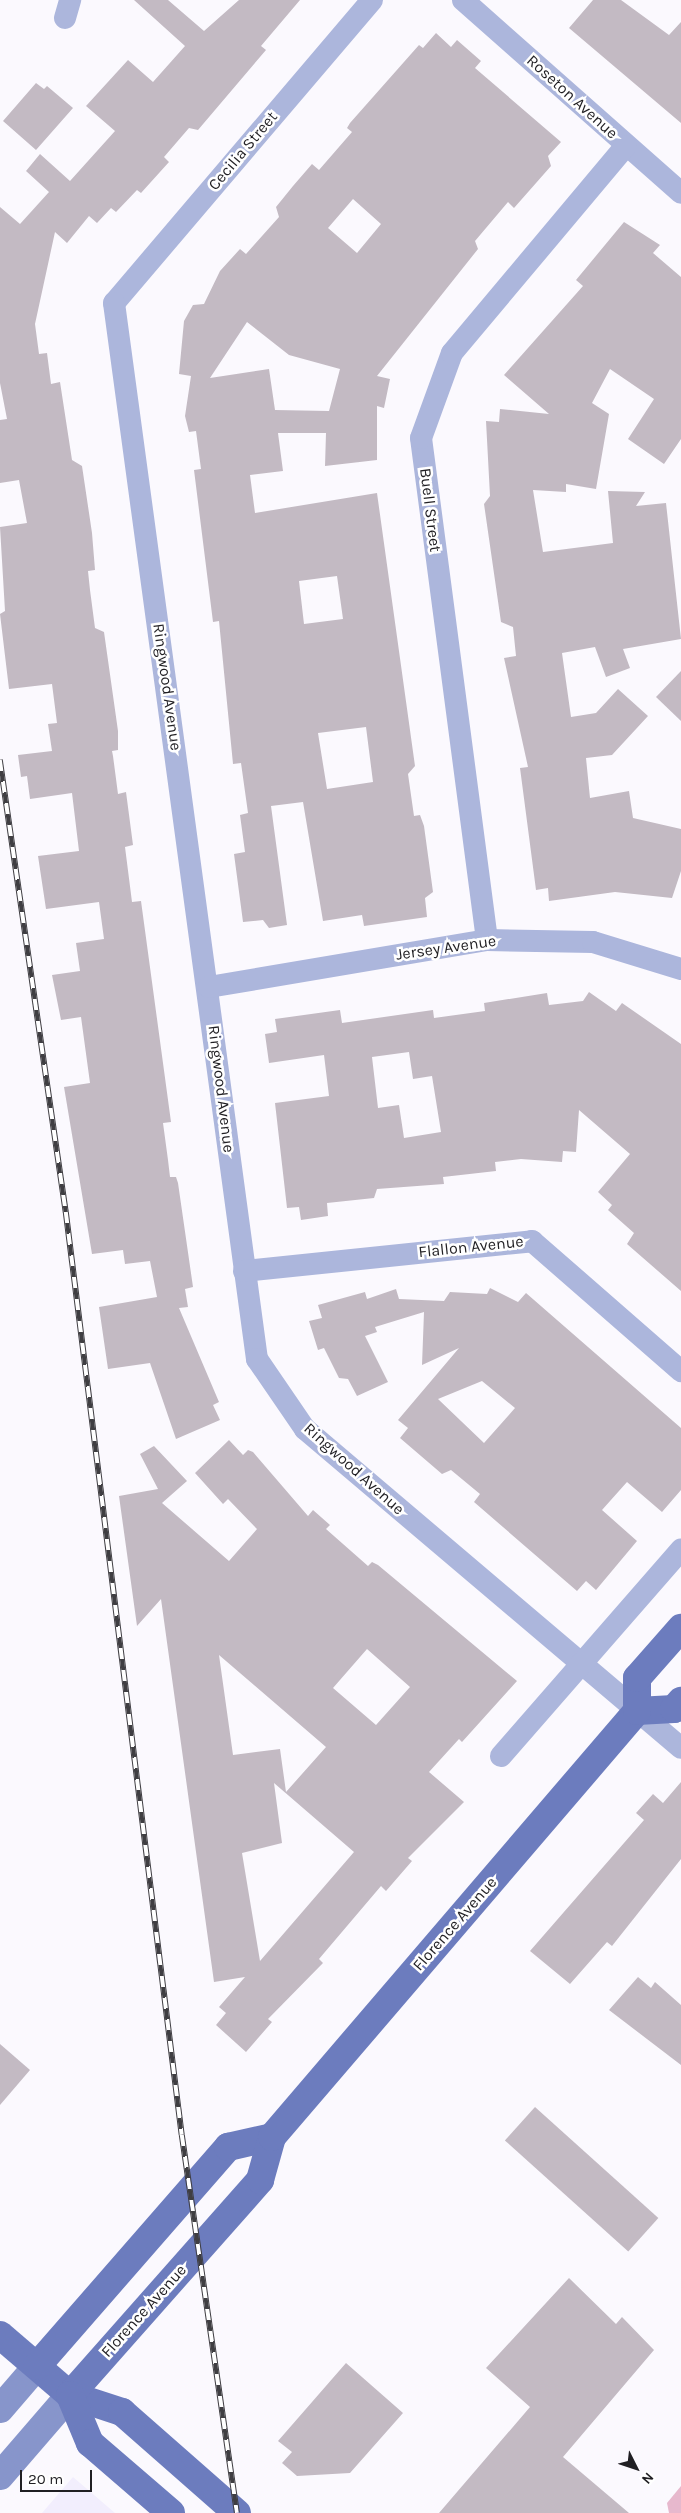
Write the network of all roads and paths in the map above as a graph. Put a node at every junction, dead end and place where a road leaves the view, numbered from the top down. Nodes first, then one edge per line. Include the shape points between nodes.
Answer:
1 (372, 0) edge
2 (463, 0) edge
3 (626, 146) junction
4 (681, 193) edge
5 (114, 303) joint
6 (486, 940) junction
7 (681, 970) edge
8 (209, 987) junction
9 (244, 1271) junction
10 (681, 1371) edge
11 (681, 1550) edge
12 (681, 1628) edge
13 (581, 1665) junction
14 (681, 1701) edge
15 (637, 1712) junction
16 (681, 1748) edge
17 (502, 1756) dead end
18 (272, 2137) junction
19 (0, 2335) edge
20 (37, 2366) junction
21 (70, 2395) junction
22 (0, 2409) edge
23 (0, 2476) edge
24 (171, 2513) edge
25 (237, 2513) edge

1 - 5 street, Cecilia Street
2 - 3 street, Roseton Avenue
3 - 4 street, Roseton Avenue
3 - 6 street, Buell Street via 452,353 421,438
5 - 8 street, Ringwood Avenue
6 - 7 street, Jersey Avenue via 593,942
6 - 8 street, Jersey Avenue
8 - 9 street, Ringwood Avenue
9 - 10 street, Flallon Avenue via 532,1240
9 - 13 street, Ringwood Avenue via 257,1359 305,1429
11 - 13 street
12 - 15 main road via 638,1678
13 - 15 street, Ringwood Avenue
13 - 17 street
14 - 15 main road via 674,1709
15 - 16 street, Ringwood Avenue
15 - 18 main road, Florence Avenue
18 - 20 main road via 228,2147
18 - 21 main road, Florence Avenue via 260,2180
19 - 20 main road
20 - 21 main road
20 - 22 main road
21 - 23 main road, Florence Avenue
21 - 24 main road via 90,2443
21 - 25 main road via 122,2412

